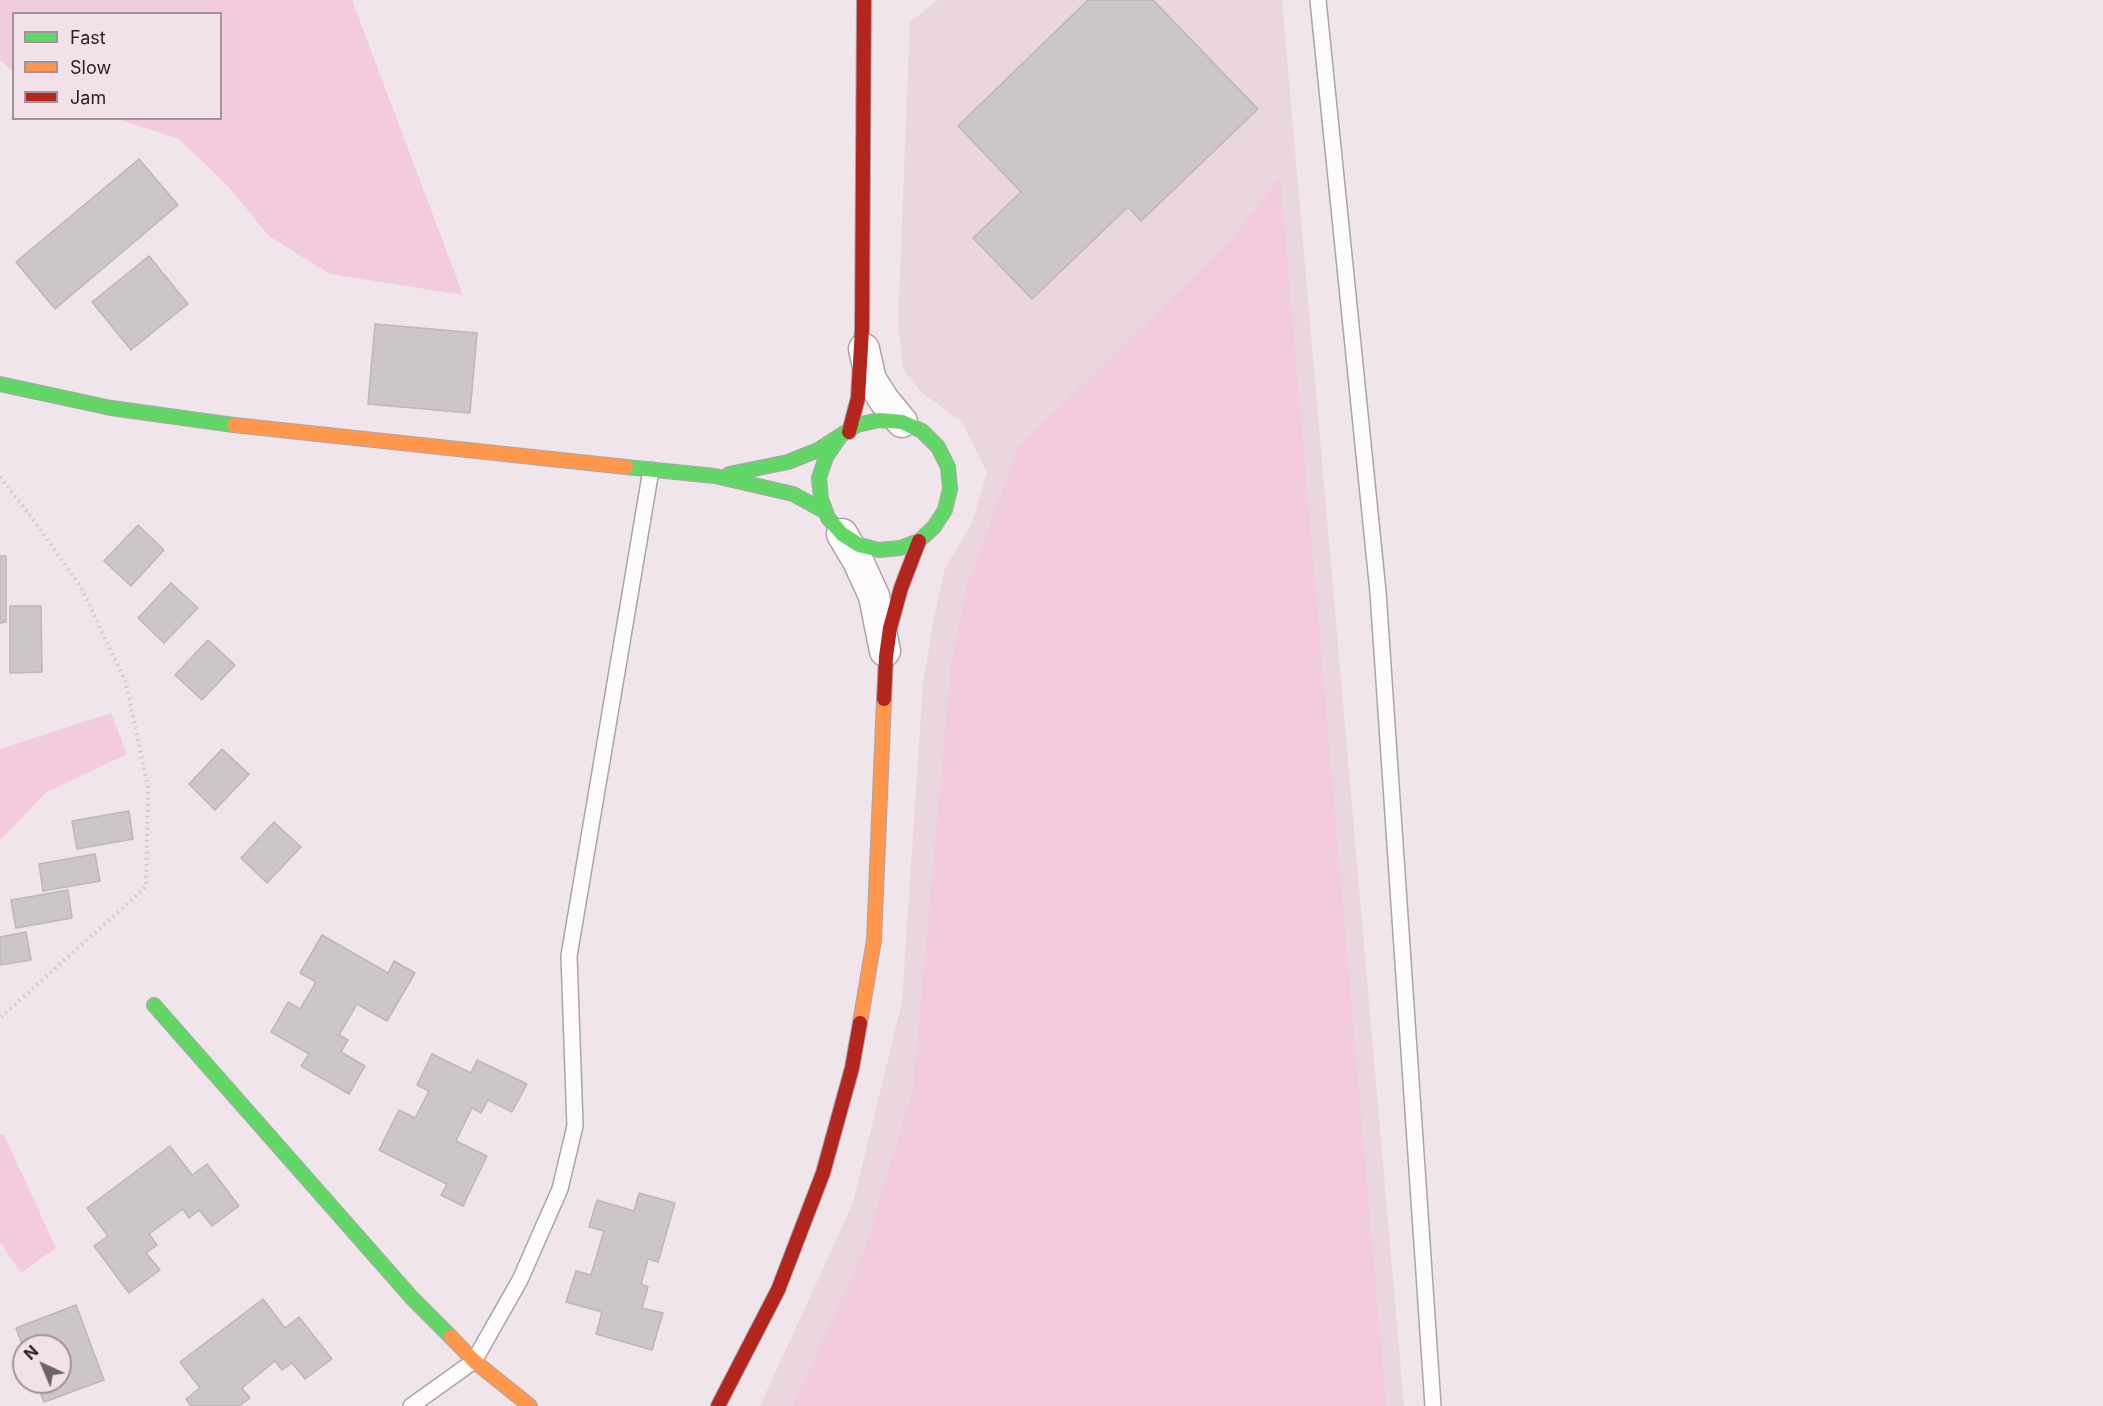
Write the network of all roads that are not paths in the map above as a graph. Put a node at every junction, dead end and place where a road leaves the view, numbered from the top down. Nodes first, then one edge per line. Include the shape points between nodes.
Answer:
1 (864, 0) edge
2 (1318, 0) edge
3 (862, 329) junction
4 (0, 384) edge
5 (902, 422) junction
6 (844, 435) junction
7 (651, 470) junction
8 (716, 476) junction
9 (834, 523) junction
10 (919, 541) junction
11 (886, 657) junction
12 (154, 1005) dead end
13 (474, 1361) junction
14 (411, 1406) edge
15 (530, 1406) edge
16 (718, 1406) edge
17 (1433, 1406) edge

1 - 3 street
2 - 17 lane via 1378,592
3 - 5 street via 871,380
3 - 6 street via 858,398
4 - 7 street via 194,421
5 - 6 street via 879,420 857,425
5 - 10 street via 922,431 938,447 948,467 950,489 945,510
6 - 8 street via 788,462
6 - 9 street via 826,457 819,478 821,499
7 - 8 street
7 - 13 lane via 569,956 575,1126 560,1189 520,1280
8 - 9 street via 793,494
9 - 10 street via 859,545 879,550
9 - 11 street via 874,596
10 - 11 street via 901,588
11 - 16 street via 874,940 852,1068 823,1173 778,1290
12 - 13 street via 412,1298
13 - 14 lane
13 - 15 street

